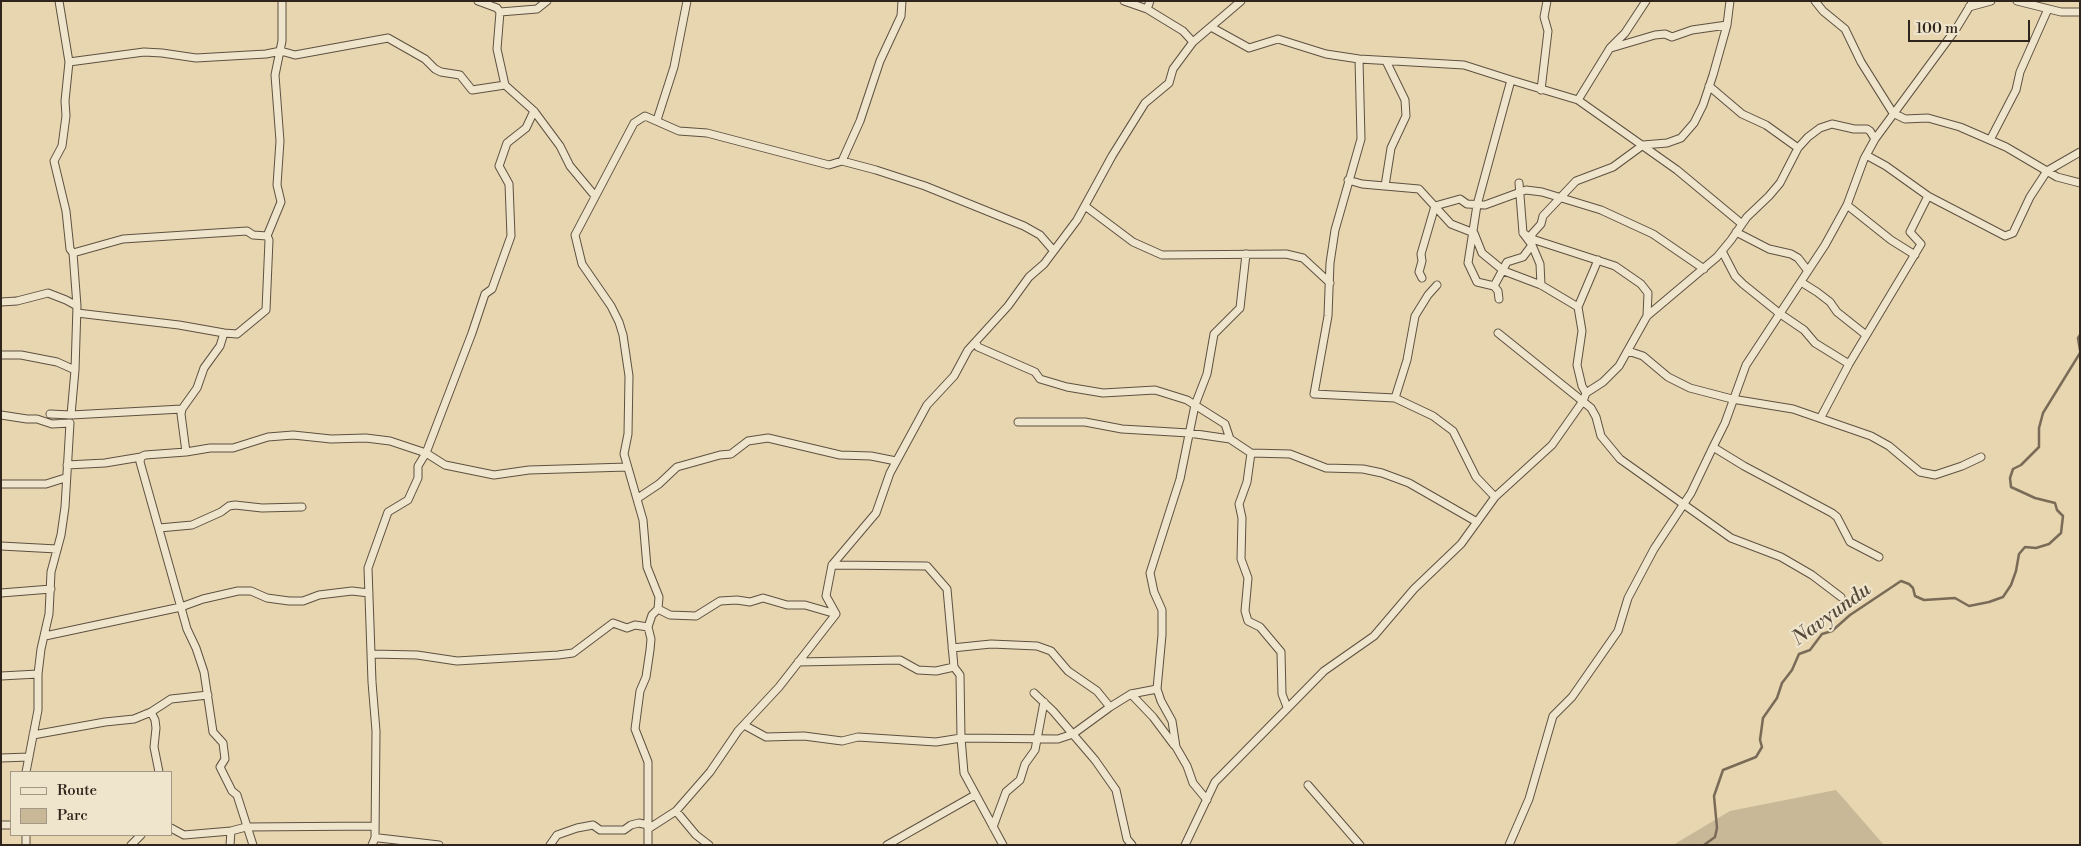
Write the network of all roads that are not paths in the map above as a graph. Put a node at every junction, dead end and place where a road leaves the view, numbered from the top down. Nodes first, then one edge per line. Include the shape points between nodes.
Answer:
1 (59, 1) edge
2 (282, 1) edge
3 (478, 1) edge
4 (547, 1) edge
5 (687, 1) edge
6 (902, 1) edge
7 (1124, 1) edge
8 (1150, 1) edge
9 (1241, 1) edge
10 (1547, 1) edge
11 (1646, 1) edge
12 (1730, 1) edge
13 (1815, 1) edge
14 (1990, 1) edge
15 (2017, 1) edge
16 (1971, 4) edge
17 (498, 7) edge
18 (1147, 9) junction
19 (2048, 9) junction
20 (2080, 12) edge
21 (1727, 25) junction
22 (1211, 27) junction
23 (1193, 42) junction
24 (1610, 48) junction
25 (281, 51) junction
26 (1360, 59) junction
27 (1386, 61) junction
28 (69, 62) junction
29 (1511, 80) junction
30 (505, 85) junction
31 (1709, 86) junction
32 (1541, 90) junction
33 (1578, 100) junction
34 (534, 111) junction
35 (1893, 113) junction
36 (657, 120) junction
37 (1874, 139) junction
38 (1990, 140) junction
39 (1644, 145) junction
40 (1798, 148) junction
41 (2080, 152) edge
42 (1866, 155) junction
43 (842, 161) junction
44 (2047, 171) junction
45 (1348, 180) junction
46 (1519, 183) dead end
47 (2080, 183) edge
48 (1385, 186) junction
49 (1520, 193) junction
50 (595, 196) junction
51 (1928, 196) junction
52 (1560, 198) junction
53 (1477, 205) junction
54 (1847, 205) junction
55 (1085, 206) junction
56 (1435, 206) junction
57 (1742, 224) junction
58 (1736, 232) junction
59 (1474, 233) junction
60 (267, 236) junction
61 (1532, 242) junction
62 (1053, 250) junction
63 (1722, 251) junction
64 (73, 253) junction
65 (1246, 254) junction
66 (1915, 255) junction
67 (1598, 260) junction
68 (1704, 269) junction
69 (1504, 271) junction
70 (1808, 271) junction
71 (1422, 278) dead end
72 (1330, 282) junction
73 (1800, 282) junction
74 (1437, 285) dead end
75 (1541, 285) junction
76 (1494, 286) junction
77 (1499, 299) dead end
78 (1, 302) edge
79 (1578, 307) junction
80 (77, 310) junction
81 (1779, 313) junction
82 (1648, 316) junction
83 (224, 333) junction
84 (1498, 333) dead end
85 (1866, 335) junction
86 (976, 343) junction
87 (1628, 351) junction
88 (1, 355) edge
89 (1849, 364) junction
90 (75, 370) junction
91 (1584, 397) junction
92 (1395, 398) junction
93 (1732, 399) junction
94 (1195, 406) junction
95 (182, 409) junction
96 (50, 414) dead end
97 (1, 415) edge
98 (71, 415) junction
99 (1821, 417) junction
100 (1018, 422) dead end
101 (1189, 433) junction
102 (1230, 439) junction
103 (1714, 447) junction
104 (186, 452) junction
105 (426, 453) junction
106 (1252, 454) junction
107 (141, 457) junction
108 (1981, 457) dead end
109 (896, 461) junction
110 (67, 465) junction
111 (627, 467) junction
112 (65, 478) junction
113 (1, 484) edge
114 (1495, 497) junction
115 (638, 498) junction
116 (1683, 504) junction
117 (302, 507) dead end
118 (1477, 522) junction
119 (159, 528) junction
120 (1, 546) edge
121 (57, 549) junction
122 (1880, 557) dead end
123 (832, 565) junction
124 (52, 590) junction
125 (1, 593) edge
126 (369, 593) junction
127 (1841, 597) dead end
128 (181, 608) junction
129 (658, 609) junction
130 (836, 614) junction
131 (648, 627) junction
132 (45, 636) junction
133 (952, 648) junction
134 (371, 654) junction
135 (798, 662) junction
136 (954, 667) junction
137 (38, 674) junction
138 (1, 676) edge
139 (1157, 689) junction
140 (1034, 693) dead end
141 (1131, 694) junction
142 (208, 695) junction
143 (1044, 702) junction
144 (1110, 707) junction
145 (1287, 707) junction
146 (151, 712) junction
147 (744, 725) junction
148 (1073, 734) junction
149 (33, 735) junction
150 (961, 738) junction
151 (1038, 739) junction
152 (1176, 747) junction
153 (29, 757) junction
154 (1, 758) edge
155 (26, 771) edge
156 (159, 771) edge
157 (1308, 785) dead end
158 (975, 795) junction
159 (1206, 800) junction
160 (676, 812) junction
161 (375, 826) junction
162 (246, 827) junction
163 (648, 827) junction
164 (993, 827) junction
165 (172, 829) edge
166 (231, 831) junction
167 (184, 835) junction
168 (140, 836) edge
169 (373, 842) edge
170 (131, 845) edge
171 (185, 845) edge
172 (230, 845) edge
173 (253, 845) edge
174 (439, 845) edge
175 (550, 845) edge
176 (648, 845) edge
177 (709, 845) edge
178 (887, 845) edge
179 (1003, 845) edge
180 (1132, 845) edge
181 (1185, 845) edge
182 (1360, 845) edge
183 (1509, 845) edge

1 - 28 street
2 - 25 street
3 - 17 street
4 - 17 street via 537,9
5 - 36 street via 674,66
6 - 43 street via 901,16
7 - 18 street
8 - 18 street
9 - 22 street
10 - 32 street via 1544,17 1548,31
11 - 24 street via 1625,33
12 - 21 street
13 - 35 street via 1845,29
14 - 16 street
15 - 19 street
16 - 35 street
17 - 30 street via 497,49
18 - 23 street via 1183,31
19 - 20 street
19 - 38 street via 2020,72 2016,90
21 - 24 street via 1692,30 1672,37 1655,35
21 - 31 street
22 - 23 street
22 - 26 street via 1249,48 1278,38 1326,54
23 - 55 street via 1173,69 1169,83 1145,103
24 - 33 street
25 - 28 street via 196,58 162,52
25 - 30 street via 295,54 388,38 425,58 435,69 460,75 472,90
25 - 60 street via 275,75 280,141 277,185 281,202
26 - 27 street
26 - 45 street via 1360,139
27 - 29 street via 1464,65
27 - 48 street via 1405,100 1406,116 1391,148
28 - 64 street via 62,146 54,161
29 - 32 street
29 - 53 street
30 - 34 street
31 - 39 street via 1694,123 1681,138
31 - 40 street via 1742,114 1766,125
32 - 33 street
33 - 39 street
34 - 50 street via 560,146 570,166
34 - 105 street via 526,128 507,144 499,166 510,184 511,236 492,289 485,294
35 - 37 street
35 - 38 street via 1905,119 1939,120
36 - 43 street via 679,131 707,134 829,165
36 - 50 street via 646,116 634,124
37 - 40 street via 1866,129 1832,124 1820,128
37 - 42 street
38 - 44 street
39 - 52 street via 1613,167 1576,181
39 - 57 street
40 - 57 street via 1780,183
41 - 44 street
42 - 51 street
42 - 54 street
43 - 62 street via 925,186 1024,226 1040,235
44 - 47 street
44 - 51 street via 2030,196 2013,233 2004,236
45 - 48 street
45 - 72 street via 1335,230
46 - 49 street
48 - 56 street via 1419,188
49 - 52 street via 1526,190 1542,192
49 - 53 street via 1485,206
49 - 61 street via 1523,233
50 - 111 street via 575,235 582,264 611,306 622,335 629,376 628,434 624,454
51 - 66 street via 1910,232 1921,244
52 - 61 street via 1542,216 1541,224 1532,234
52 - 68 street via 1600,210 1653,234
53 - 56 street via 1466,204 1460,199
53 - 59 street
54 - 66 street
54 - 70 street
55 - 62 street
55 - 65 street via 1133,242 1162,255
56 - 59 street via 1451,224
56 - 71 street via 1421,254
57 - 58 street
58 - 63 street
58 - 70 street via 1761,246 1791,254
59 - 69 street via 1482,253
59 - 76 street via 1468,263 1477,282
60 - 64 street via 247,232 123,239
60 - 83 street via 266,310 237,334
61 - 67 street
61 - 69 street via 1523,257 1507,262
61 - 75 street via 1540,264
62 - 86 street
63 - 68 street
63 - 81 street via 1735,276
64 - 80 street
65 - 72 street via 1286,254 1303,258
65 - 94 street via 1240,308 1214,334 1207,374
66 - 85 street
67 - 79 street
67 - 82 street via 1616,266 1641,284 1648,293
68 - 82 street
69 - 75 street
69 - 76 street
70 - 73 street
72 - 92 street via 1328,316 1314,394
73 - 81 street
73 - 85 street via 1818,292
74 - 92 street via 1415,316 1407,360
75 - 79 street
76 - 77 street
78 - 80 street via 48,293 66,300
79 - 91 street via 1582,331 1577,365
80 - 83 street
80 - 90 street
81 - 89 street via 1804,330 1815,343
81 - 93 street via 1746,365
82 - 87 street
83 - 95 street via 220,346 204,368 197,388
84 - 91 street
85 - 89 street
86 - 94 street via 1036,372 1040,379 1067,387 1103,393 1155,390 1187,400
86 - 109 street via 968,350 954,376 927,405
87 - 91 street via 1604,382
87 - 93 street via 1643,356 1676,382
88 - 90 street via 57,362
89 - 99 street
90 - 98 street
91 - 114 street via 1552,445
91 - 116 street via 1596,417 1601,436 1620,460
92 - 114 street via 1433,416 1453,432 1476,477
93 - 99 street
93 - 103 street
94 - 101 street
94 - 102 street via 1225,424
95 - 98 street
95 - 104 street
96 - 98 street
97 - 110 street via 52,424 70,423
99 - 108 street via 1889,446 1920,472 1935,475
100 - 101 street via 1085,422 1122,429
101 - 102 street
101 - 139 street via 1174,502 1150,573 1162,610
102 - 106 street
103 - 116 street
103 - 122 street via 1837,516 1850,542
104 - 105 street via 233,448 268,437 293,435 390,441
104 - 107 street
105 - 111 street via 445,465 494,475 529,470
105 - 126 street via 418,466 418,478 408,500 388,512 368,568
106 - 118 street via 1290,454 1326,468 1382,473 1409,483
106 - 145 street via 1239,504 1241,560 1248,578 1245,612 1248,621 1260,627 1281,652 1282,694
107 - 110 street
107 - 119 street via 140,466
109 - 115 street via 840,455 768,438 748,441 731,454 676,467
109 - 123 street via 876,513
110 - 112 street
111 - 115 street
112 - 113 street via 46,484
112 - 121 street via 65,507
114 - 118 street
115 - 129 street via 646,561 659,597
116 - 127 street via 1731,538 1781,557
116 - 183 street via 1628,598 1618,632 1572,697 1553,716 1529,799
117 - 119 street via 228,506 192,525
118 - 145 street via 1461,544 1414,589 1374,636 1324,671
119 - 128 street
120 - 121 street
121 - 124 street via 51,572
123 - 130 street via 826,596
123 - 133 street via 927,566 947,589
124 - 125 street
124 - 132 street
126 - 128 street via 352,591 289,601 267,598 251,591 238,592 203,599
126 - 134 street
128 - 132 street
128 - 142 street via 202,664
129 - 130 street via 670,615 696,616 720,601 750,602 763,598
129 - 131 street
130 - 135 street
131 - 134 street via 635,625 627,628 613,623 573,653 558,655 457,661 417,655
131 - 163 street via 650,650 635,729 648,762
132 - 137 street
133 - 136 street
133 - 144 street via 991,644 1037,646 1051,651 1068,671 1097,691
134 - 161 street via 376,731
135 - 136 street via 900,660 918,670
135 - 147 street
136 - 150 street via 960,675
137 - 138 street
137 - 149 street via 38,710
139 - 141 street
139 - 152 street via 1172,721
140 - 143 street
141 - 144 street
141 - 152 street
142 - 146 street via 171,699
142 - 162 street via 213,732 222,739 225,750 225,759 220,767 237,795
143 - 148 street
143 - 151 street
144 - 148 street
145 - 159 street via 1216,782
146 - 149 street via 134,719
146 - 156 street via 155,720 154,747
147 - 150 street via 766,737 804,736 842,741 858,736 936,742
147 - 160 street
148 - 151 street
148 - 180 street via 1116,790 1127,840
149 - 153 street
150 - 151 street
150 - 158 street via 964,773
151 - 164 street via 1020,780 1006,792
152 - 159 street
153 - 154 street
153 - 155 street
157 - 182 street
158 - 164 street
158 - 178 street
159 - 181 street
160 - 163 street
160 - 177 street
161 - 162 street
161 - 169 street
162 - 166 street
162 - 173 street
163 - 175 street via 639,823 624,830 600,830 593,826 577,828 557,835
163 - 176 street
164 - 179 street
165 - 167 street
166 - 167 street
166 - 172 street
167 - 171 street
168 - 170 street
169 - 174 street via 386,838

